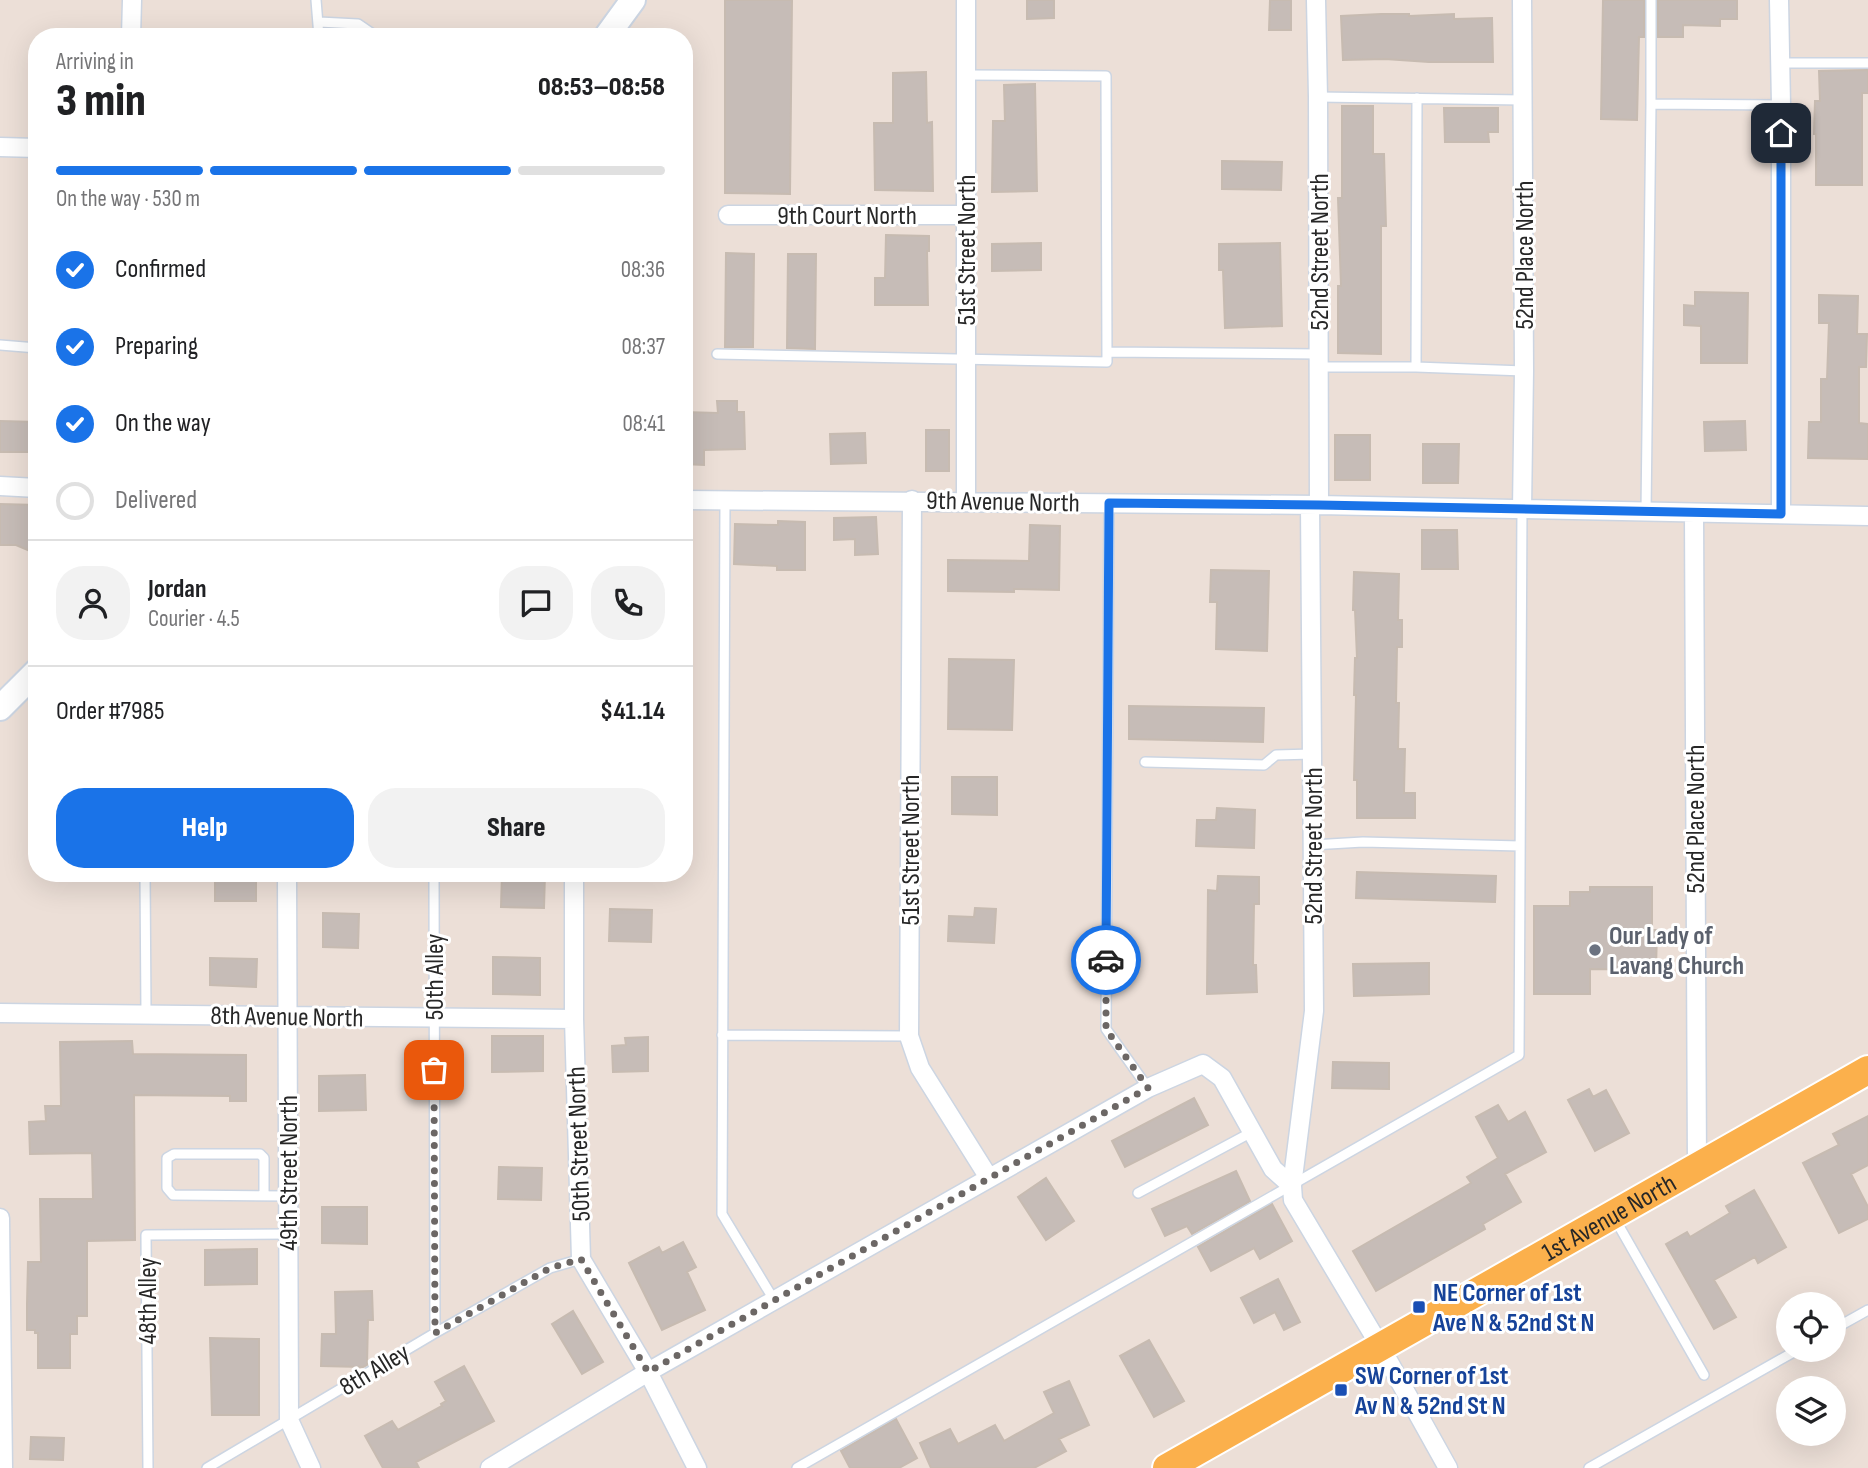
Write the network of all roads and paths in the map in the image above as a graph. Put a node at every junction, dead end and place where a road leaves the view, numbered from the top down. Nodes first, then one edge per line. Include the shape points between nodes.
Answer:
1 (132, 0) edge
2 (316, 0) edge
3 (633, 0) edge
4 (966, 0) edge
5 (1316, 0) edge
6 (1522, 0) edge
7 (1651, 0) edge
8 (1779, 0) edge
9 (318, 22) junction
10 (131, 28) edge
11 (318, 28) edge
12 (364, 28) edge
13 (613, 28) edge
14 (1780, 63) junction
15 (1868, 63) edge
16 (966, 75) junction
17 (1318, 97) junction
18 (1418, 99) junction
19 (1524, 100) junction
20 (1651, 104) junction
21 (1780, 105) junction
22 (0, 147) edge
23 (28, 148) edge
24 (728, 215) dead end
25 (965, 215) junction
26 (0, 345) edge
27 (28, 347) edge
28 (1107, 352) junction
29 (718, 354) dead end
30 (966, 360) junction
31 (1319, 360) junction
32 (1416, 367) junction
33 (1524, 371) junction
34 (0, 486) edge
35 (28, 488) edge
36 (693, 499) edge
37 (725, 500) junction
38 (912, 500) junction
39 (966, 501) junction
40 (1109, 503) junction
41 (1314, 505) junction
42 (1522, 509) junction
43 (1647, 512) junction
44 (1694, 513) junction
45 (1781, 514) junction
46 (1868, 516) edge
47 (28, 680) edge
48 (0, 708) edge
49 (1312, 754) junction
50 (1145, 762) dead end
51 (1312, 845) junction
52 (1520, 846) junction
53 (145, 882) edge
54 (288, 882) edge
55 (434, 882) edge
56 (574, 882) edge
57 (0, 1013) edge
58 (146, 1014) junction
59 (287, 1016) junction
60 (434, 1017) junction
61 (574, 1019) junction
62 (722, 1035) junction
63 (909, 1037) junction
64 (1868, 1070) edge
65 (1148, 1088) junction
66 (1252, 1132) junction
67 (1697, 1167) junction
68 (989, 1178) junction
69 (1292, 1185) junction
70 (1138, 1193) dead end
71 (264, 1195) junction
72 (288, 1196) junction
73 (1612, 1214) junction
74 (0, 1218) edge
75 (288, 1234) junction
76 (581, 1259) junction
77 (774, 1300) junction
78 (1868, 1310) edge
79 (1846, 1322) edge
80 (435, 1333) junction
81 (1380, 1346) junction
82 (1776, 1362) edge
83 (648, 1372) junction
84 (1704, 1375) dead end
85 (289, 1420) junction
86 (1175, 1466) edge
87 (4, 1468) edge
88 (148, 1468) edge
89 (207, 1468) edge
90 (311, 1468) edge
91 (490, 1468) edge
92 (697, 1468) edge
93 (797, 1468) edge
94 (1448, 1468) edge
95 (1589, 1468) edge

1 - 10 street
2 - 9 lane
3 - 13 main road
4 - 16 street, 51st Street North
5 - 17 street, 52nd Street North
6 - 19 street, 52nd Place North
7 - 20 lane
8 - 14 street
9 - 11 lane
9 - 12 lane
14 - 15 lane
14 - 21 street
16 - 25 street, 51st Street North
16 - 28 lane via 1106,76
17 - 18 lane
17 - 31 street, 52nd Street North
18 - 19 lane
18 - 32 lane
19 - 33 street, 52nd Place North
20 - 21 lane
20 - 43 lane
21 - 45 street
22 - 23 street
24 - 25 street, 9th Court North
25 - 30 street, 51st Street North
26 - 27 lane
28 - 30 lane via 1107,362
28 - 31 lane
29 - 30 lane
30 - 39 street, 51st Street North
31 - 32 lane
31 - 41 street, 52nd Street North
32 - 33 lane
33 - 42 street, 52nd Place North
34 - 35 street
36 - 37 street, 9th Avenue North
37 - 38 street, 9th Avenue North
37 - 62 lane
38 - 39 street, 9th Avenue North
38 - 63 street, 51st Street North
39 - 40 street, 9th Avenue North
40 - 41 street, 9th Avenue North
40 - 65 lane via 1106,1029
41 - 42 street, 9th Avenue North
41 - 49 street, 52nd Street North
42 - 43 street, 9th Avenue North
42 - 52 lane
43 - 44 street, 9th Avenue North
44 - 45 street, 9th Avenue North
44 - 67 street, 52nd Place North
45 - 46 street, 9th Avenue North
47 - 48 main road
49 - 50 lane via 1276,755 1264,765
49 - 51 street, 52nd Street North
51 - 52 lane
51 - 69 street, 52nd Street North via 1314,1011
52 - 69 lane via 1519,1055
53 - 58 lane
54 - 59 street, 49th Street North
55 - 60 lane, 50th Alley
56 - 61 street, 50th Street North
57 - 58 street, 8th Avenue North
58 - 59 street, 8th Avenue North
59 - 60 street, 8th Avenue North
59 - 72 street, 49th Street North
60 - 61 street, 8th Avenue North
60 - 80 lane, 50th Alley
61 - 76 street, 50th Street North
62 - 63 lane
62 - 77 lane via 722,1214
63 - 68 street, 51st Street North via 920,1068
64 - 67 main road, 1st Avenue North
65 - 66 street, 52nd Street North via 1203,1064 1222,1078
65 - 68 street
66 - 69 street, 52nd Street North via 1273,1169
66 - 70 lane
67 - 73 main road, 1st Avenue North
68 - 77 street
69 - 81 street, 52nd Street North via 1293,1200
69 - 93 lane
71 - 71 lane via 173,1195 167,1188 167,1158 174,1154 260,1154 264,1158
71 - 72 lane
72 - 75 street, 49th Street North
73 - 81 main road, 1st Avenue North
73 - 84 lane
74 - 87 street
75 - 85 street, 49th Street North
75 - 88 lane, 48th Alley via 146,1235
76 - 80 lane, 8th Alley via 550,1268
76 - 83 street, 50th Street North
77 - 83 street
78 - 79 lane
80 - 85 lane, 8th Alley
81 - 86 main road, 1st Avenue North
81 - 94 street, 52nd Street North
82 - 95 lane
83 - 91 street
83 - 92 street, 50th Street North
85 - 89 lane, 8th Alley
85 - 90 street, 49th Street North

